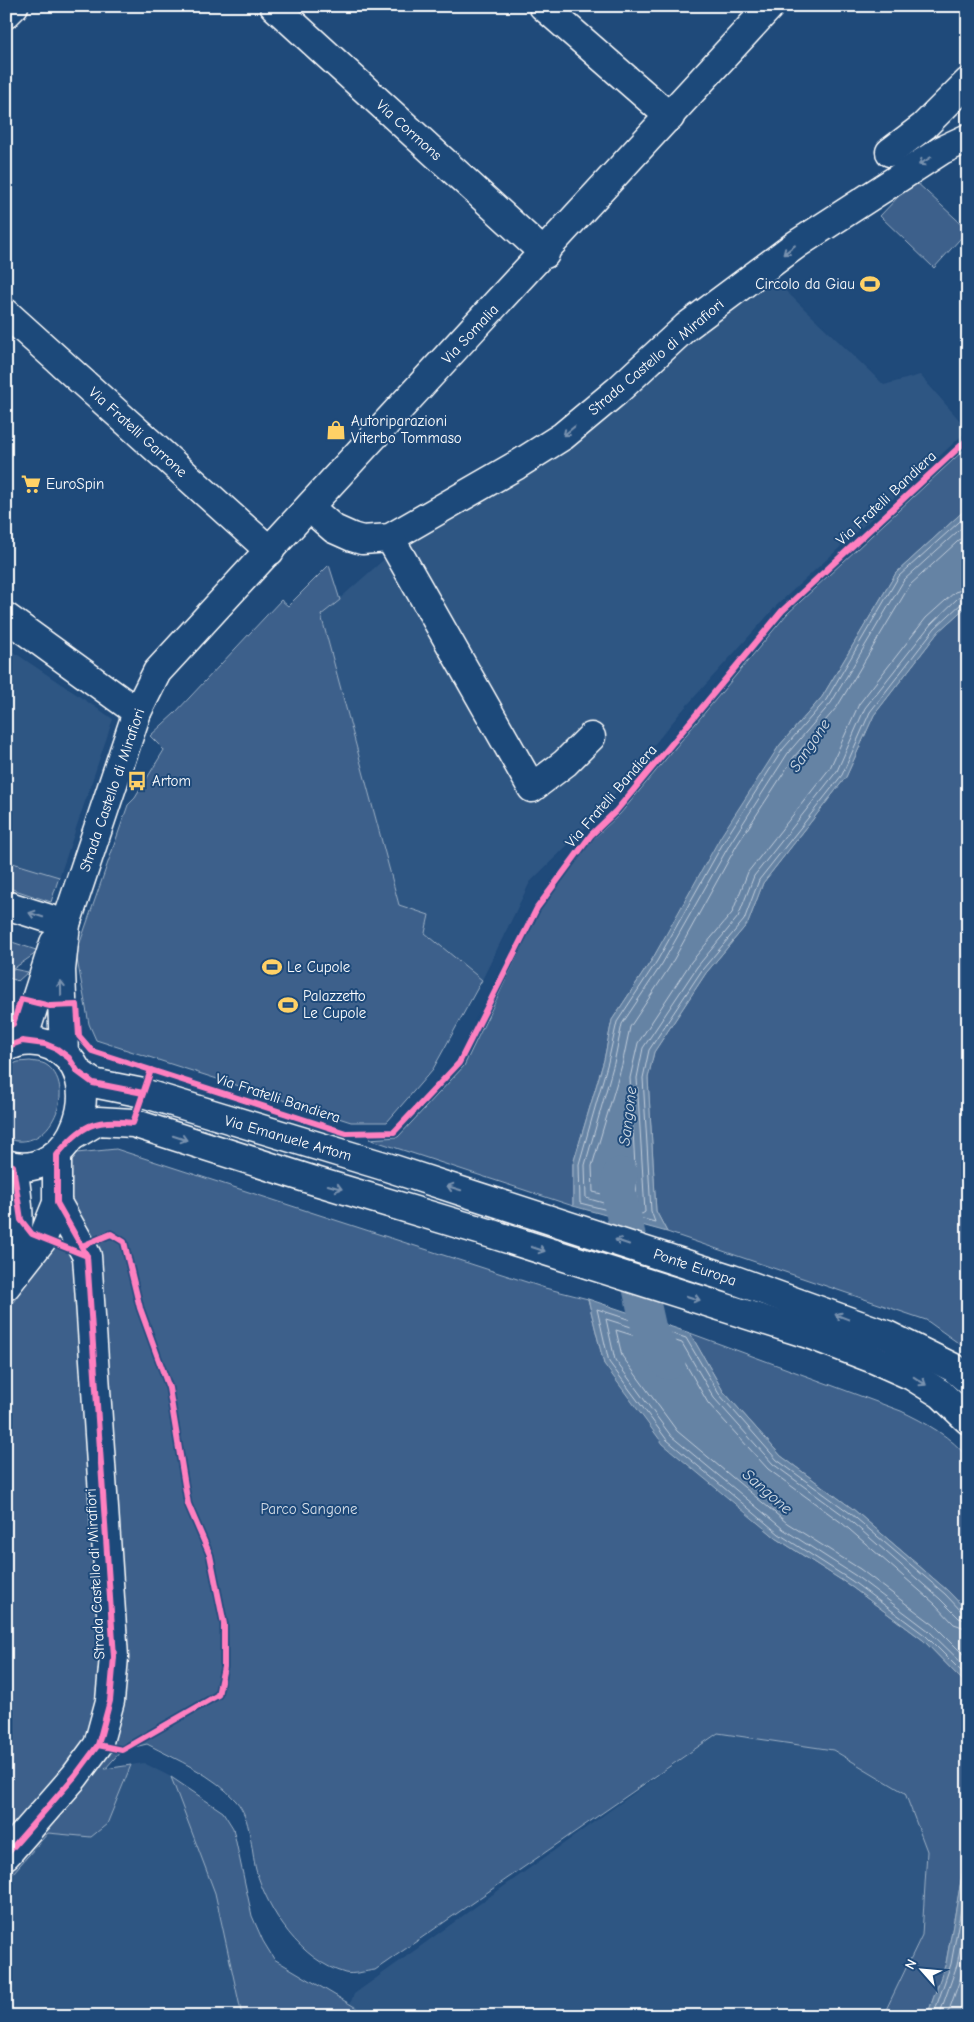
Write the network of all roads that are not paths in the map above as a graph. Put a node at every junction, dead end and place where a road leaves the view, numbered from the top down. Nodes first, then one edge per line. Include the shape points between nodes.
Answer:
1 (14, 6) edge
2 (274, 6) edge
3 (543, 6) edge
4 (770, 6) edge
5 (6, 14) edge
6 (968, 82) edge
7 (670, 117) junction
8 (968, 138) edge
9 (890, 152) dead end
10 (545, 254) junction
11 (6, 313) edge
12 (310, 508) junction
13 (390, 538) junction
14 (270, 551) junction
15 (6, 617) edge
16 (137, 712) junction
17 (591, 737) dead end
18 (6, 905) edge
19 (66, 924) junction
20 (10, 1046) edge
21 (71, 1063) junction
22 (64, 1146) junction
23 (10, 1165) edge
24 (500, 1202) joint
25 (58, 1203) junction
26 (20, 1220) junction
27 (492, 1234) joint
28 (42, 1240) junction
29 (87, 1256) junction
30 (6, 1267) edge
31 (6, 1286) edge
32 (968, 1380) edge
33 (968, 1420) edge
34 (6, 1855) edge

1 - 5 street
2 - 10 street, Via Cormons
3 - 7 street
4 - 7 street, Via Somalia
6 - 9 street via 924,126
7 - 10 street, Via Somalia
8 -> 13 street, Strada Castello di Mirafiori via 942,150 797,244 686,327 563,436
10 - 12 street, Via Somalia
11 - 14 street, Via Fratelli Garrone
12 - 13 street, Strada Castello di Mirafiori via 334,529 352,537 362,540
12 - 14 street, Via Somalia
13 - 17 street via 532,788 565,763
14 - 16 street, Strada Castello di Mirafiori via 158,672
15 - 16 street
16 - 19 street, Strada Castello di Mirafiori
19 -> 18 street
19 - 20 street, Strada Castello di Mirafiori via 52,946 28,1024
21 -> 19 street, Strada Castello di Mirafiori via 61,970
20 - 21 street, Via Emanuele Artom via 37,1042 57,1049
21 - 22 street, Strada Castello di Mirafiori via 80,1087 79,1119
24 -> 21 street, Via Emanuele Artom via 143,1093 93,1083
22 - 23 street, Via Emanuele Artom via 44,1163 28,1167
22 - 25 street, Strada Castello di Mirafiori
22 -> 27 street, Via Emanuele Artom via 98,1121 133,1123
23 - 26 street
32 -> 24 street, Ponte Europa via 947,1364 887,1334
25 - 28 street, Strada Castello di Mirafiori
25 - 29 street, Strada Castello di Mirafiori
26 - 28 street
26 - 30 street via 12,1258
27 -> 33 street, Ponte Europa via 808,1334 876,1360 912,1376 940,1394
28 - 29 street
28 - 31 street, Strada Castello di Mirafiori
29 - 34 street, Strada Castello di Mirafiori via 114,1657 110,1701 98,1745

